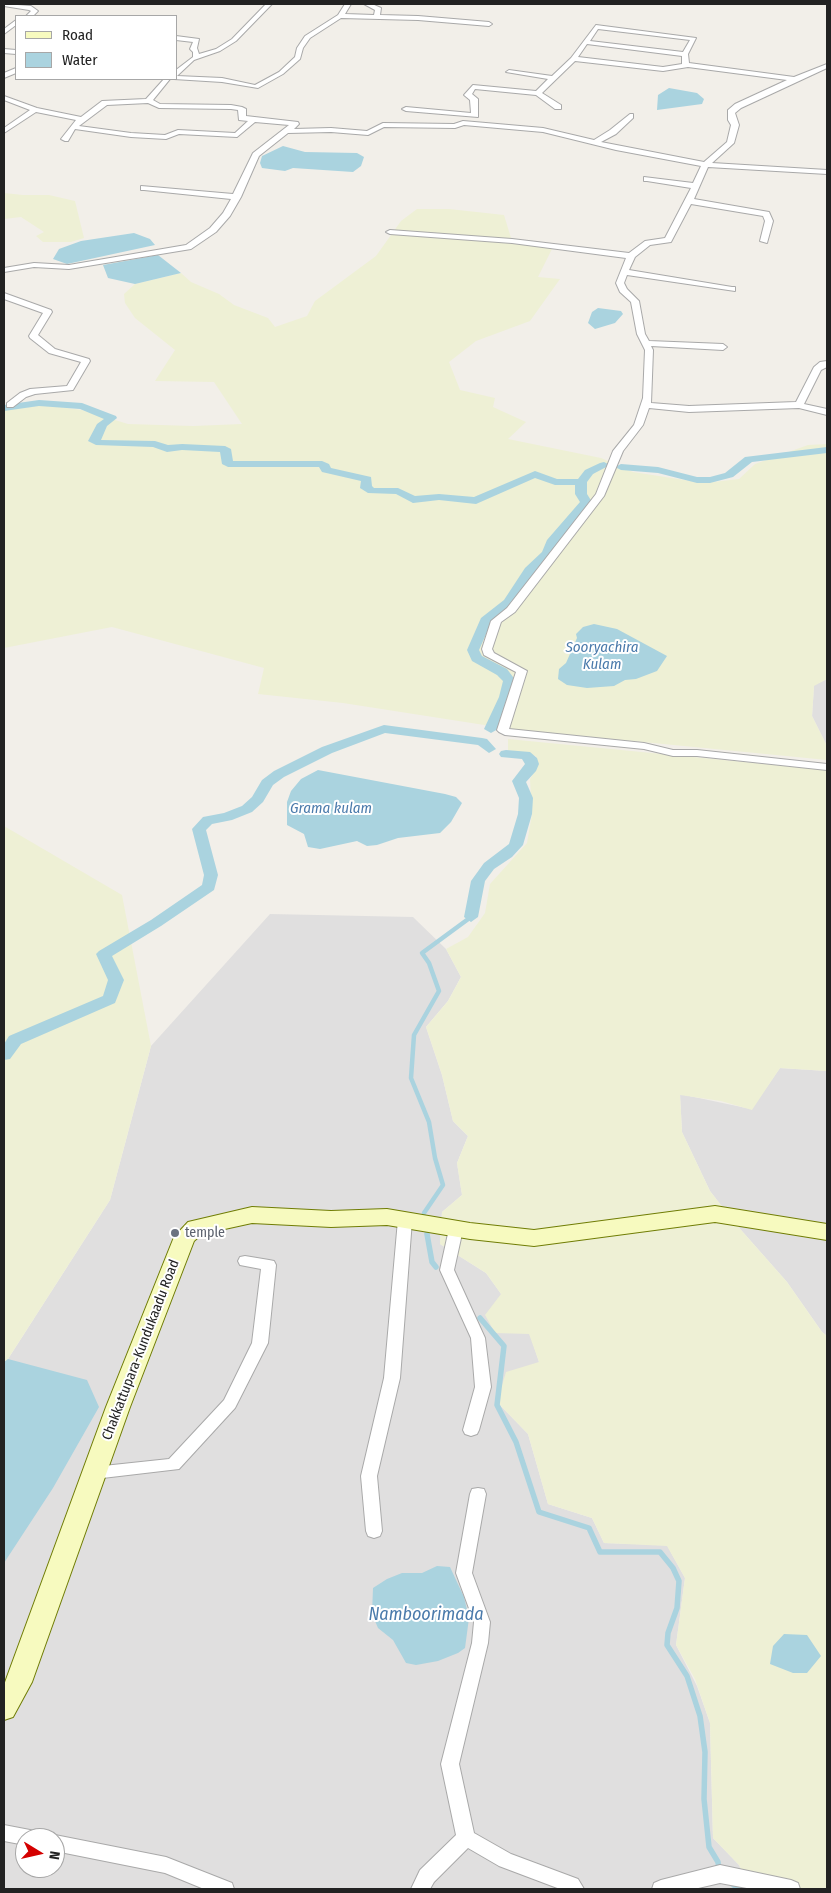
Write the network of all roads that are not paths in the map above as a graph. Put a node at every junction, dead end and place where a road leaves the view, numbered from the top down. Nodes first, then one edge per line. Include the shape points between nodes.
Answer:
1 (4, 4) edge
2 (269, 4) edge
3 (348, 4) edge
4 (367, 4) edge
5 (460, 12) dead end
6 (30, 15) edge
7 (340, 16) junction
8 (376, 17) junction
9 (458, 22) junction
10 (15, 23) edge
11 (489, 24) dead end
12 (4, 32) edge
13 (178, 38) edge
14 (585, 42) junction
15 (4, 51) edge
16 (15, 52) dead end
17 (685, 54) junction
18 (196, 57) junction
19 (573, 59) junction
20 (686, 64) junction
21 (827, 66) edge
22 (509, 72) dead end
23 (178, 73) edge
24 (178, 78) edge
25 (553, 78) junction
26 (795, 79) junction
27 (166, 80) edge
28 (538, 93) junction
29 (4, 98) edge
30 (149, 101) junction
31 (558, 107) dead end
32 (406, 109) dead end
33 (35, 110) junction
34 (630, 116) dead end
35 (82, 119) junction
36 (254, 119) junction
37 (73, 127) junction
38 (4, 131) edge
39 (288, 131) junction
40 (65, 139) dead end
41 (595, 143) junction
42 (706, 165) junction
43 (827, 172) edge
44 (647, 179) dead end
45 (695, 186) junction
46 (144, 188) dead end
47 (237, 197) junction
48 (689, 201) junction
49 (390, 232) dead end
50 (764, 241) dead end
51 (631, 256) junction
52 (4, 270) edge
53 (624, 272) junction
54 (732, 289) dead end
55 (4, 296) edge
56 (645, 343) junction
57 (723, 347) dead end
58 (827, 364) edge
59 (10, 405) dead end
60 (799, 405) junction
61 (645, 406) junction
62 (827, 412) edge
63 (827, 767) edge
64 (405, 1220) junction
65 (456, 1229) junction
66 (827, 1232) edge
67 (245, 1261) dead end
68 (471, 1430) dead end
69 (94, 1473) junction
70 (478, 1494) dead end
71 (374, 1531) dead end
72 (4, 1709) edge
73 (466, 1838) junction
74 (65, 1845) edge
75 (225, 1889) edge
76 (420, 1889) edge
77 (575, 1889) edge
78 (661, 1889) edge
79 (791, 1889) edge

1 - 6 street via 31,8 34,11
2 - 18 street via 234,40 218,50
3 - 7 street
4 - 8 street via 379,9
5 - 9 street
7 - 8 street
7 - 24 street via 307,37 298,58 281,73 256,87 222,80
8 - 9 street
9 - 11 street
10 - 12 street
13 - 18 street via 197,40 192,49 196,51
14 - 17 street
14 - 17 street via 596,27 694,39
14 - 19 street
15 - 16 street
17 - 20 street
18 - 23 street via 184,64
19 - 20 street via 664,69
19 - 25 street
20 - 26 street
21 - 26 street
22 - 25 street
25 - 28 street
26 - 42 street via 731,112 735,125 730,143
27 - 30 street
28 - 31 street
28 - 32 street via 473,87 468,95 474,99 475,115
29 - 33 street
30 - 35 street via 141,104 105,103
30 - 36 street via 160,106 232,107 242,109 242,118
33 - 35 street
33 - 38 street
34 - 41 street
35 - 37 street
36 - 37 street via 237,135 178,132 166,137
36 - 39 street via 293,122 295,124
37 - 40 street
39 - 41 street via 368,133 383,125 455,126 463,123 542,130
39 - 47 street via 256,155
41 - 42 street
42 - 43 street
42 - 45 street
44 - 45 street
45 - 48 street
46 - 47 street
47 - 52 street via 213,230 188,247 69,268 34,266
48 - 50 street via 766,214 770,220
48 - 51 street via 668,240 648,243
49 - 51 street via 512,241
51 - 53 street
53 - 54 street
53 - 56 street via 620,283 635,301
55 - 59 street via 48,312 34,336 52,351 86,361 70,388 33,391
56 - 57 street
56 - 61 street via 649,350
58 - 60 street via 817,369
60 - 61 street
60 - 62 street
61 - 63 street via 638,425 618,451 601,494 511,610 496,621 487,649 489,655 522,671 503,730 644,746 673,753 713,754
64 - 65 street, Chakkattupara-Kundukaadu Road
64 - 69 street, Chakkattupara-Kundukaadu Road via 252,1215 196,1227 185,1237
64 - 71 street via 392,1378 369,1476
65 - 66 street, Chakkattupara-Kundukaadu Road via 534,1238 715,1214
65 - 68 street via 447,1270 478,1338 483,1387
67 - 69 street via 269,1265 260,1343 230,1404 173,1465
69 - 72 street, Chakkattupara-Kundukaadu Road via 19,1682
70 - 73 street via 464,1572 482,1622 480,1644 450,1764
73 - 76 street via 427,1876
73 - 77 street via 504,1860
74 - 75 street via 166,1865
78 - 79 street via 720,1874

